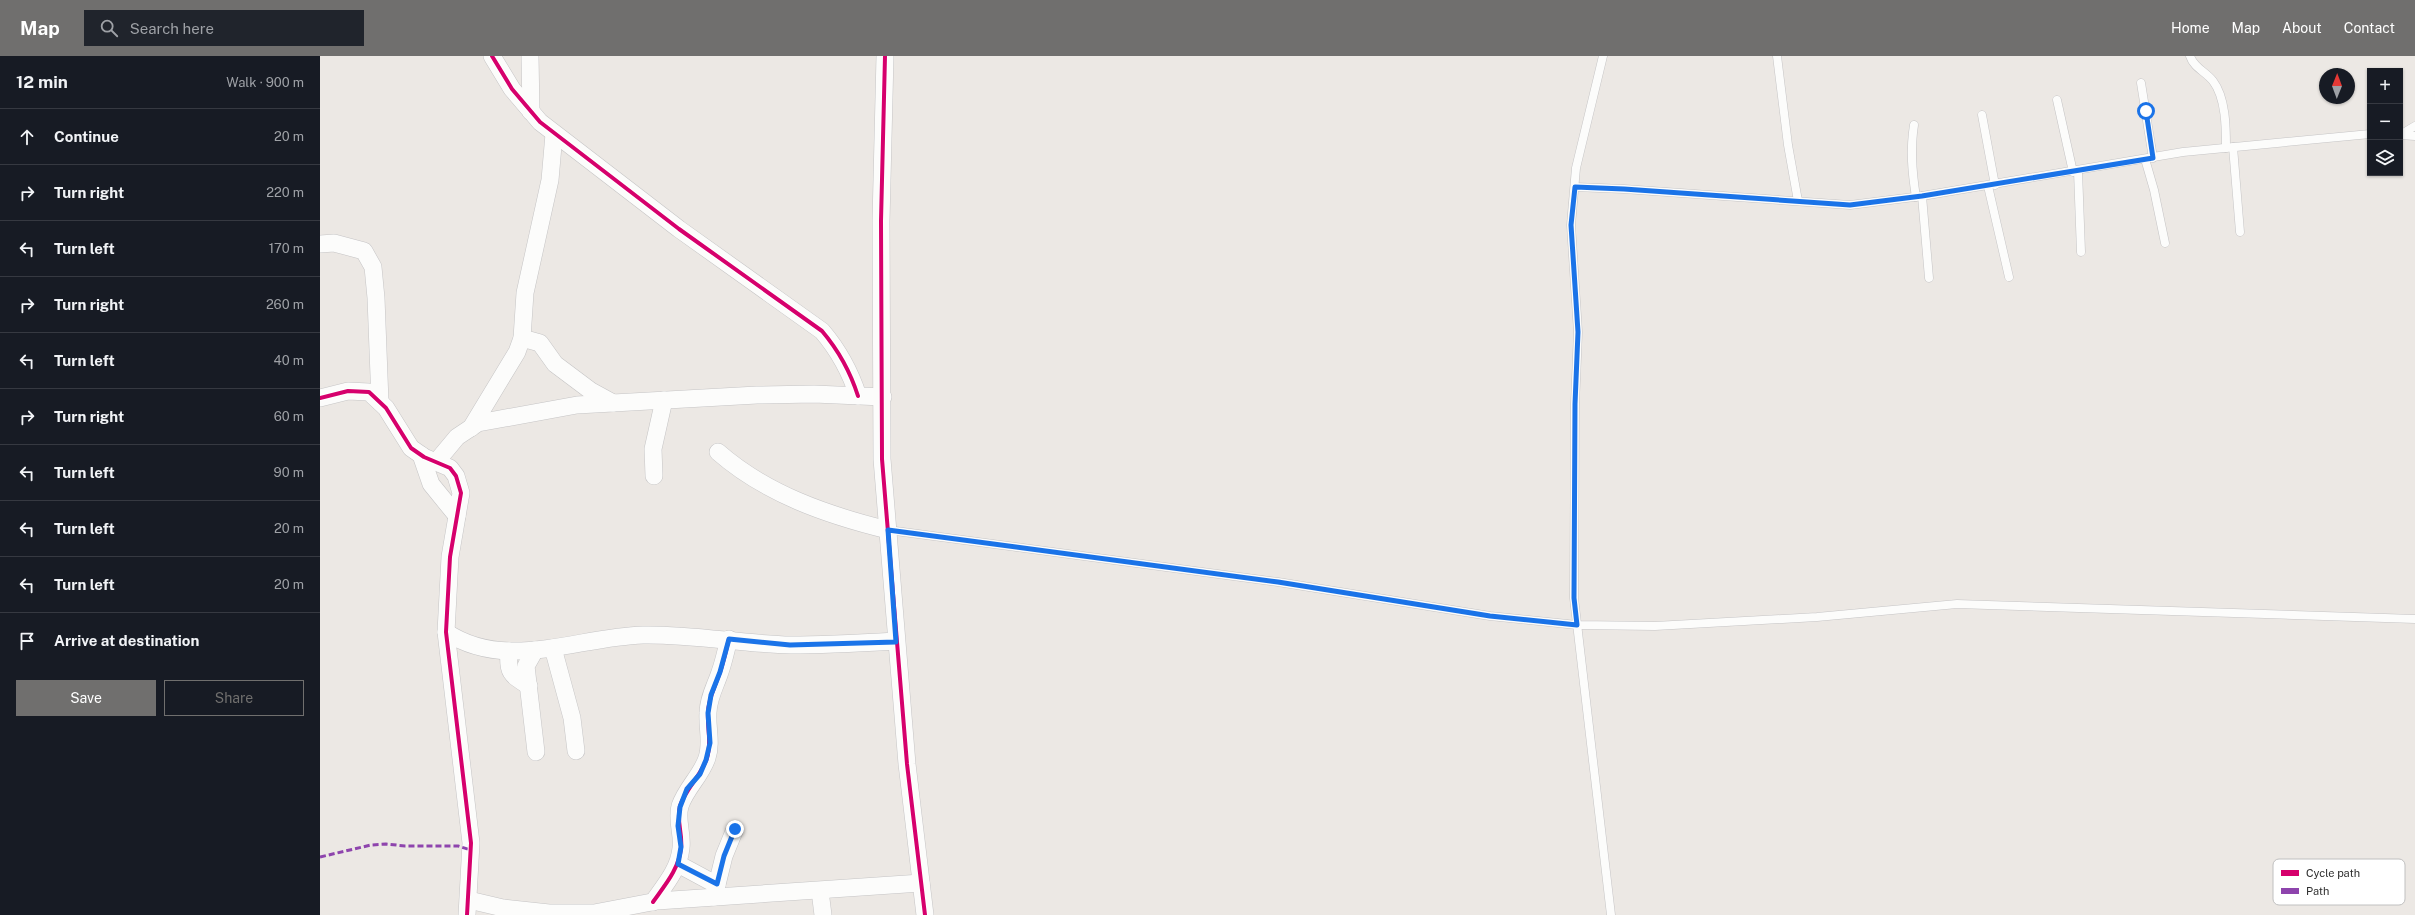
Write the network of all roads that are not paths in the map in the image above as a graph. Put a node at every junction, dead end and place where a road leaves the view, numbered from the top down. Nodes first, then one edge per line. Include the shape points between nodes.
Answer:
1 (492, 56) edge
2 (530, 56) edge
3 (885, 56) edge
4 (1602, 56) edge
5 (1777, 56) edge
6 (2190, 56) edge
7 (2142, 83) dead end
8 (2057, 100) dead end
9 (531, 112) junction
10 (1982, 115) dead end
11 (1914, 125) dead end
12 (2415, 126) edge
13 (2403, 133) edge
14 (554, 134) junction
15 (2367, 134) edge
16 (2403, 135) edge
17 (2415, 136) edge
18 (2230, 147) junction
19 (2149, 158) junction
20 (2075, 171) junction
21 (1991, 185) junction
22 (1575, 187) junction
23 (1919, 197) junction
24 (1798, 201) junction
25 (2240, 232) dead end
26 (2164, 243) dead end
27 (320, 244) edge
28 (2081, 252) dead end
29 (2009, 277) dead end
30 (1929, 278) dead end
31 (522, 338) junction
32 (858, 396) junction
33 (883, 397) junction
34 (320, 398) edge
35 (664, 400) junction
36 (380, 402) junction
37 (613, 403) junction
38 (470, 428) junction
39 (718, 452) dead end
40 (421, 455) junction
41 (437, 461) junction
42 (654, 476) dead end
43 (457, 516) junction
44 (888, 530) junction
45 (2415, 619) edge
46 (1577, 625) junction
47 (446, 632) junction
48 (729, 639) junction
49 (896, 642) junction
50 (553, 648) junction
51 (535, 650) junction
52 (509, 651) junction
53 (529, 686) junction
54 (576, 751) dead end
55 (536, 752) dead end
56 (735, 829) dead end
57 (678, 864) junction
58 (921, 883) junction
59 (716, 891) junction
60 (820, 891) junction
61 (653, 902) junction
62 (468, 908) edge
63 (823, 915) edge
64 (925, 915) edge
65 (1611, 915) edge

1 - 9 street via 512,89
2 - 9 street
3 - 33 street via 881,220
4 - 22 lane via 1576,168
5 - 24 lane
6 - 18 lane via 2195,65 2213,81
7 - 19 lane
8 - 20 lane
9 - 14 street
10 - 21 lane
11 - 23 lane via 1911,164
12 - 13 lane
14 - 31 street via 550,180 524,293
14 - 32 street via 673,224 822,331 837,348
15 - 18 lane
16 - 17 lane
18 - 19 lane
18 - 25 lane
19 - 20 lane
19 - 26 lane
20 - 21 lane
20 - 28 lane
21 - 23 lane
21 - 29 lane
22 - 24 lane
22 - 46 lane via 1571,225 1578,332 1574,598
23 - 24 lane via 1850,205
23 - 30 lane
27 - 36 street via 334,243 364,251 373,267
31 - 37 street via 540,343 556,364 591,391
31 - 38 street via 517,352
32 - 33 street
32 - 35 street via 814,394
33 - 44 street via 882,459
34 - 36 street via 348,391 369,392
35 - 37 street
35 - 42 street via 653,449
36 - 40 street via 411,448
37 - 38 street via 577,405 478,423
38 - 41 street via 457,437
39 - 44 street via 752,480 816,509
40 - 41 street
40 - 43 street via 431,484
41 - 43 street via 450,468 456,476 461,493
43 - 47 street via 450,557
44 - 46 lane via 1278,582 1490,616
44 - 49 street
45 - 46 lane via 2228,615 1956,604 1817,617 1655,626
46 - 65 lane
47 - 52 street via 459,640 483,648
47 - 62 street via 471,843
48 - 49 street via 790,645
48 - 50 street via 643,635
48 - 57 street via 711,695 708,713 710,743 706,760 700,774 687,789 680,807 678,826 681,847
49 - 58 street
50 - 51 street
50 - 54 street via 572,718
51 - 52 street
51 - 53 street via 526,666
52 - 53 street via 509,670 512,675
53 - 55 street
56 - 59 street via 724,856
57 - 59 street
57 - 61 street
58 - 60 street
58 - 64 street
59 - 60 street
59 - 61 street
60 - 63 street
61 - 62 street via 594,913

